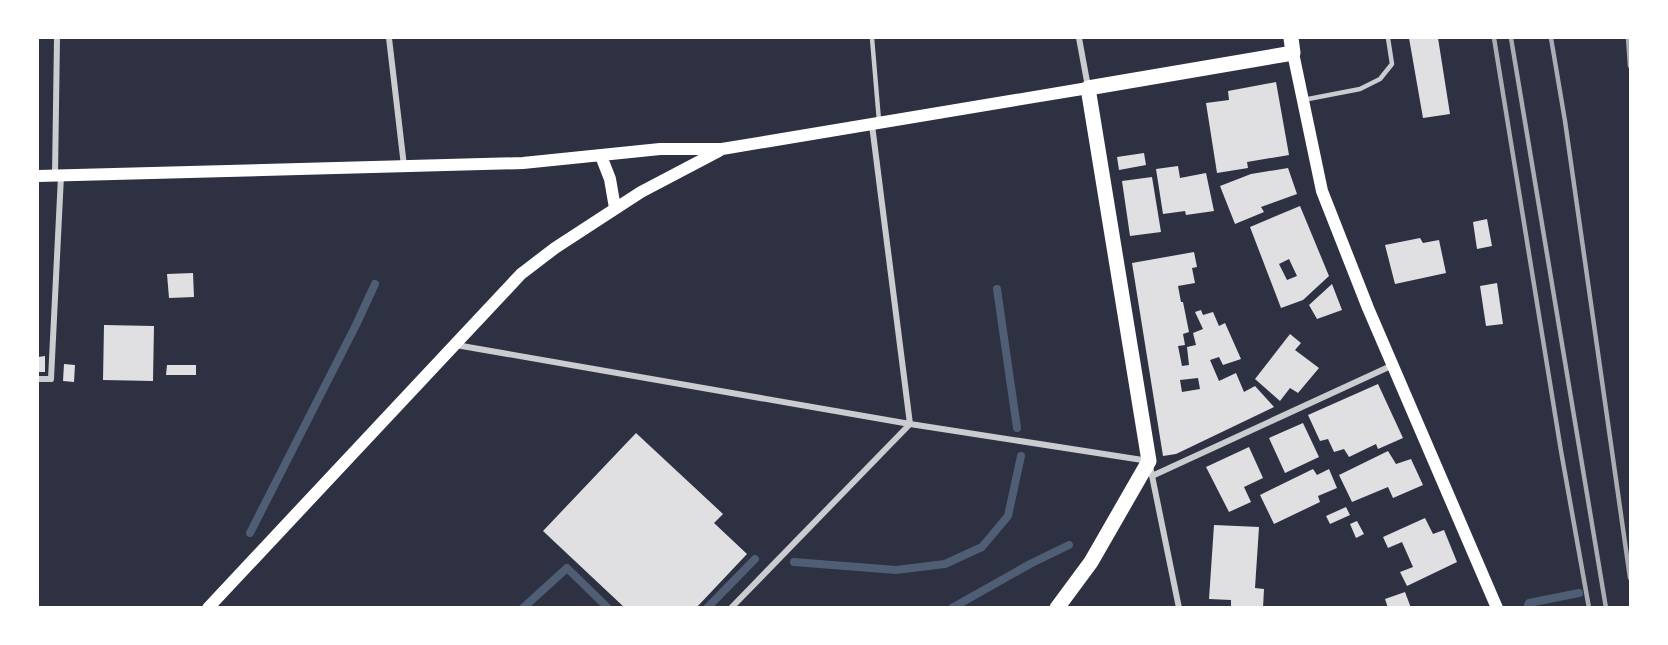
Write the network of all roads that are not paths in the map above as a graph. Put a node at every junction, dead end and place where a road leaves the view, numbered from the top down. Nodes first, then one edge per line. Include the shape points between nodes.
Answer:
1 (57, 38) edge
2 (389, 38) edge
3 (872, 38) edge
4 (1079, 38) edge
5 (1291, 38) edge
6 (1388, 38) edge
7 (1293, 53) junction
8 (1088, 88) junction
9 (1303, 100) junction
10 (876, 124) junction
11 (722, 149) junction
12 (601, 156) junction
13 (404, 166) junction
14 (38, 176) edge
15 (58, 176) junction
16 (615, 208) junction
17 (456, 345) junction
18 (1393, 365) junction
19 (38, 379) edge
20 (910, 424) junction
21 (1150, 469) junction
22 (208, 608) edge
23 (731, 608) edge
24 (1057, 608) edge
25 (1179, 608) edge
26 (1497, 608) edge

1 - 15 street
2 - 13 street
3 - 10 lane
4 - 8 street
5 - 7 main road
6 - 9 lane via 1392,64 1380,79 1360,88
7 - 8 main road
7 - 9 main road
8 - 10 main road
8 - 21 main road
9 - 18 main road via 1322,191
10 - 11 main road
10 - 20 street
11 - 12 main road
11 - 16 main road
12 - 13 main road via 523,164
12 - 16 main road
13 - 15 main road
14 - 15 main road
15 - 19 street via 51,379
16 - 17 main road via 522,274
17 - 20 street
17 - 22 main road
18 - 21 street
18 - 26 main road
20 - 21 street
20 - 23 street
21 - 24 main road
21 - 25 street

